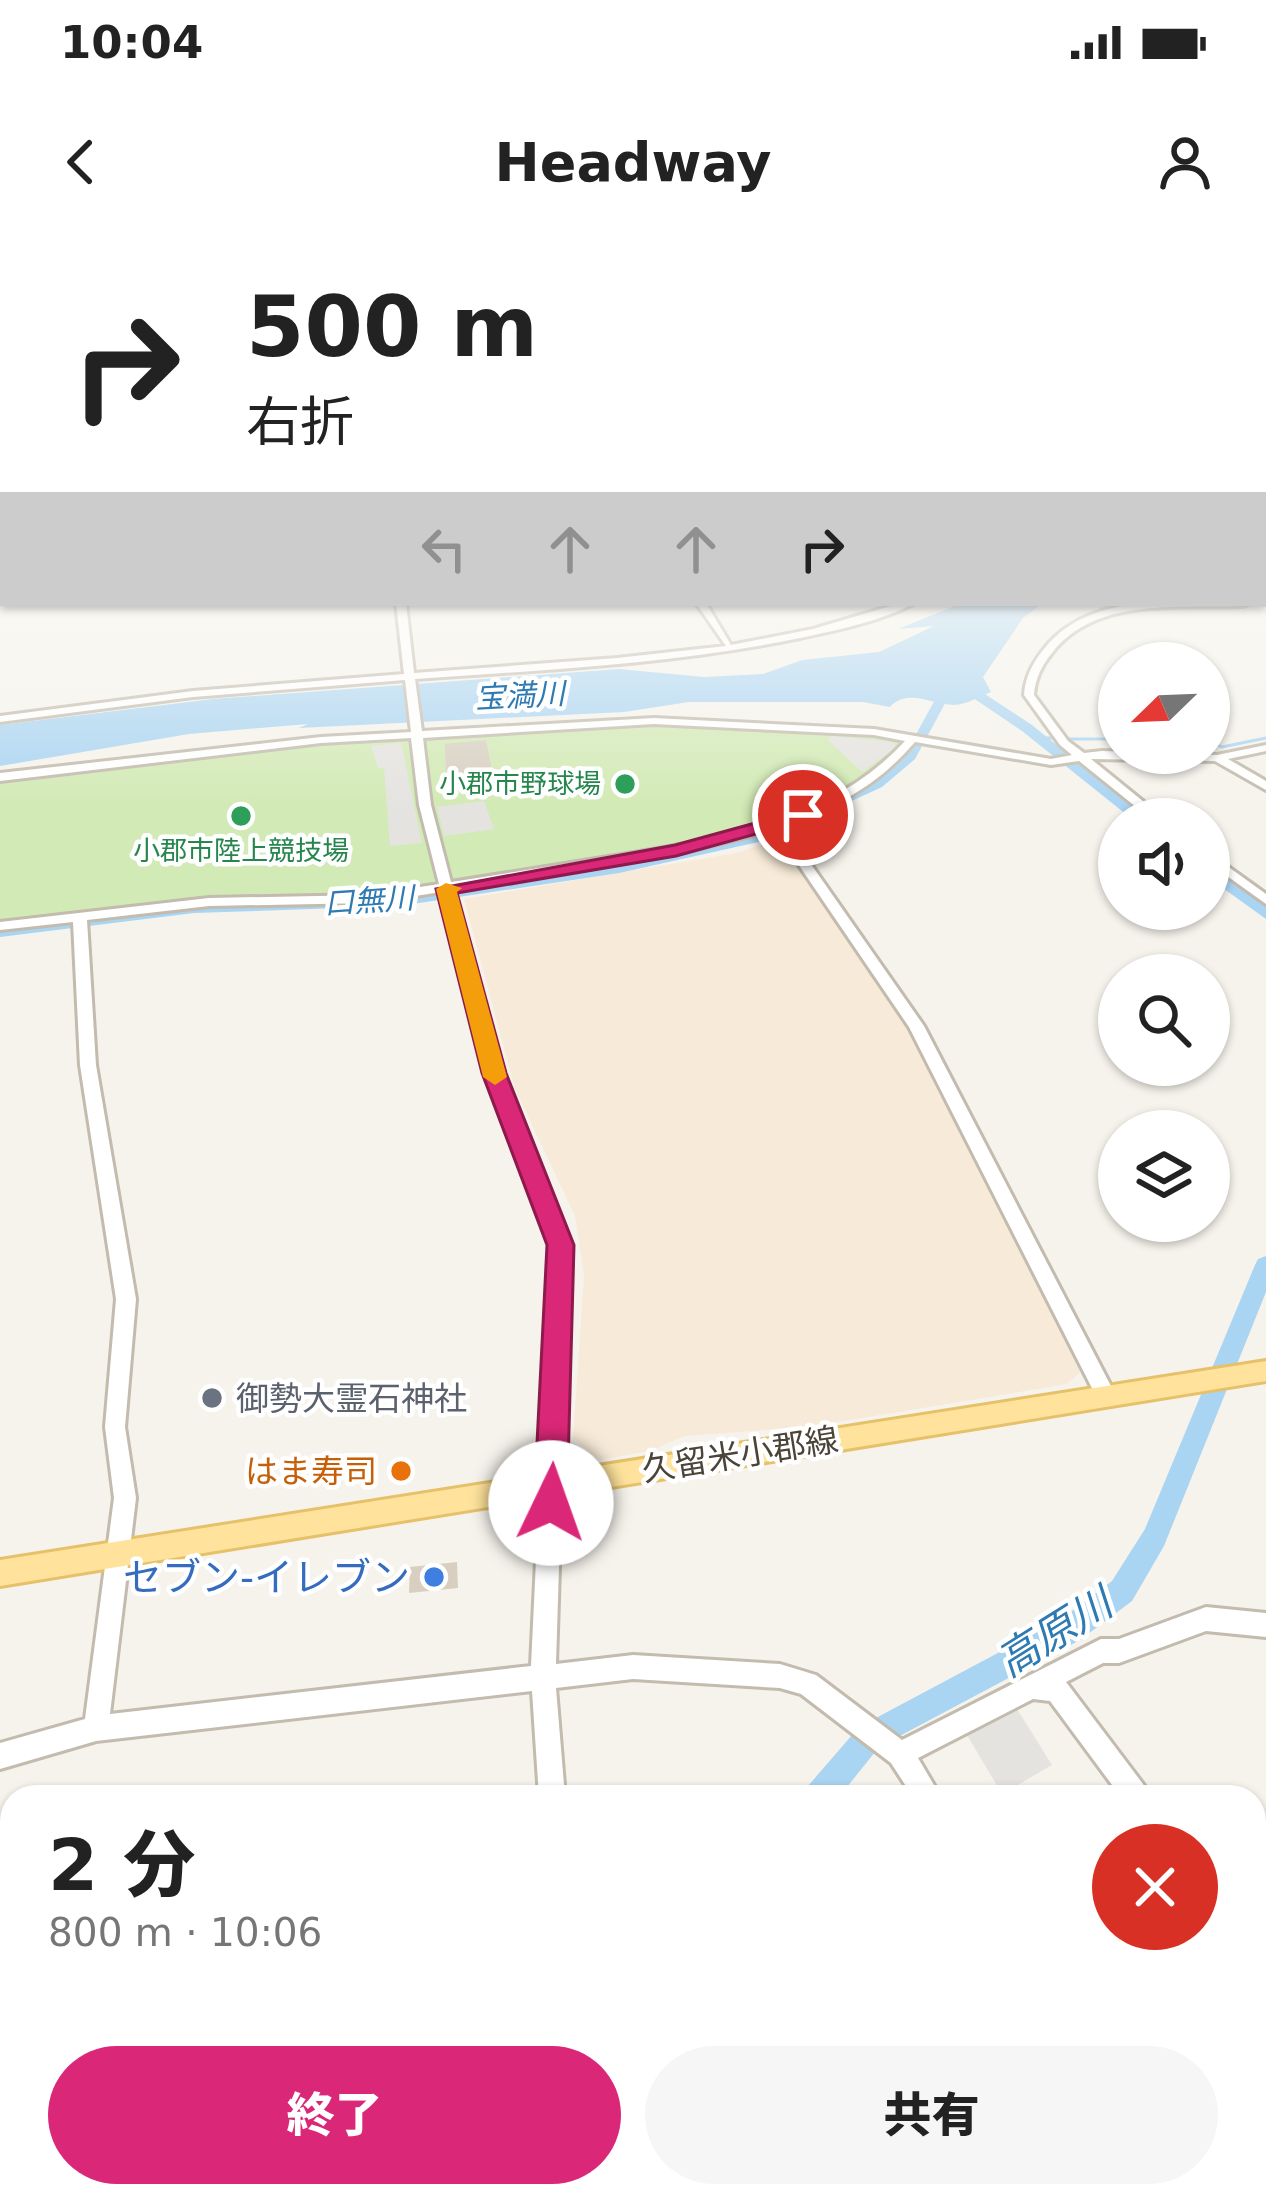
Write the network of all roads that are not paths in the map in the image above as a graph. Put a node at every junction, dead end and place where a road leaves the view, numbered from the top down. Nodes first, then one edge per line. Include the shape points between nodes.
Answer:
1 (404, 627) edge
2 (716, 627) edge
3 (845, 627) edge
4 (1067, 627) edge
5 (727, 644) dead end
6 (411, 678) junction
7 (0, 719) edge
8 (413, 732) junction
9 (921, 738) junction
10 (1266, 748) edge
11 (1230, 755) edge
12 (1078, 757) junction
13 (1098, 757) edge
14 (1230, 765) edge
15 (0, 777) edge
16 (1266, 786) edge
17 (1132, 798) edge
18 (780, 830) junction
19 (1230, 872) edge
20 (448, 894) junction
21 (1266, 900) edge
22 (81, 923) junction
23 (0, 926) edge
24 (1262, 1372) edge
25 (1106, 1396) junction
26 (552, 1484) junction
27 (118, 1556) junction
28 (0, 1573) edge
29 (1265, 1627) edge
30 (543, 1678) junction
31 (1029, 1686) junction
32 (95, 1728) junction
33 (896, 1750) junction
34 (0, 1756) edge
35 (551, 1785) edge
36 (920, 1785) edge
37 (1128, 1785) edge

1 - 6 street
2 - 5 street
3 - 6 street via 708,652
4 - 12 street via 1028,688
6 - 7 street
6 - 8 street
8 - 9 street via 679,721
8 - 15 street
8 - 20 street
9 - 12 street via 1055,761
9 - 18 street via 849,794
10 - 11 street
12 - 13 street
12 - 17 street
14 - 16 street
18 - 20 street
18 - 25 street via 916,1026
19 - 21 street
20 - 22 street via 209,902
20 - 26 street via 494,1073 560,1245
22 - 23 street
22 - 27 street via 88,1065 126,1300 115,1426 125,1498
24 - 25 main road, 久留米小郡線
25 - 26 main road, 久留米小郡線
26 - 27 main road, 久留米小郡線
26 - 30 street
27 - 28 main road, 久留米小郡線
27 - 32 street
29 - 31 street via 1206,1619 1078,1659
30 - 32 street
30 - 33 street via 633,1667 780,1676 808,1684
30 - 35 street
31 - 33 street
31 - 37 street via 1057,1690
32 - 34 street
33 - 36 street

